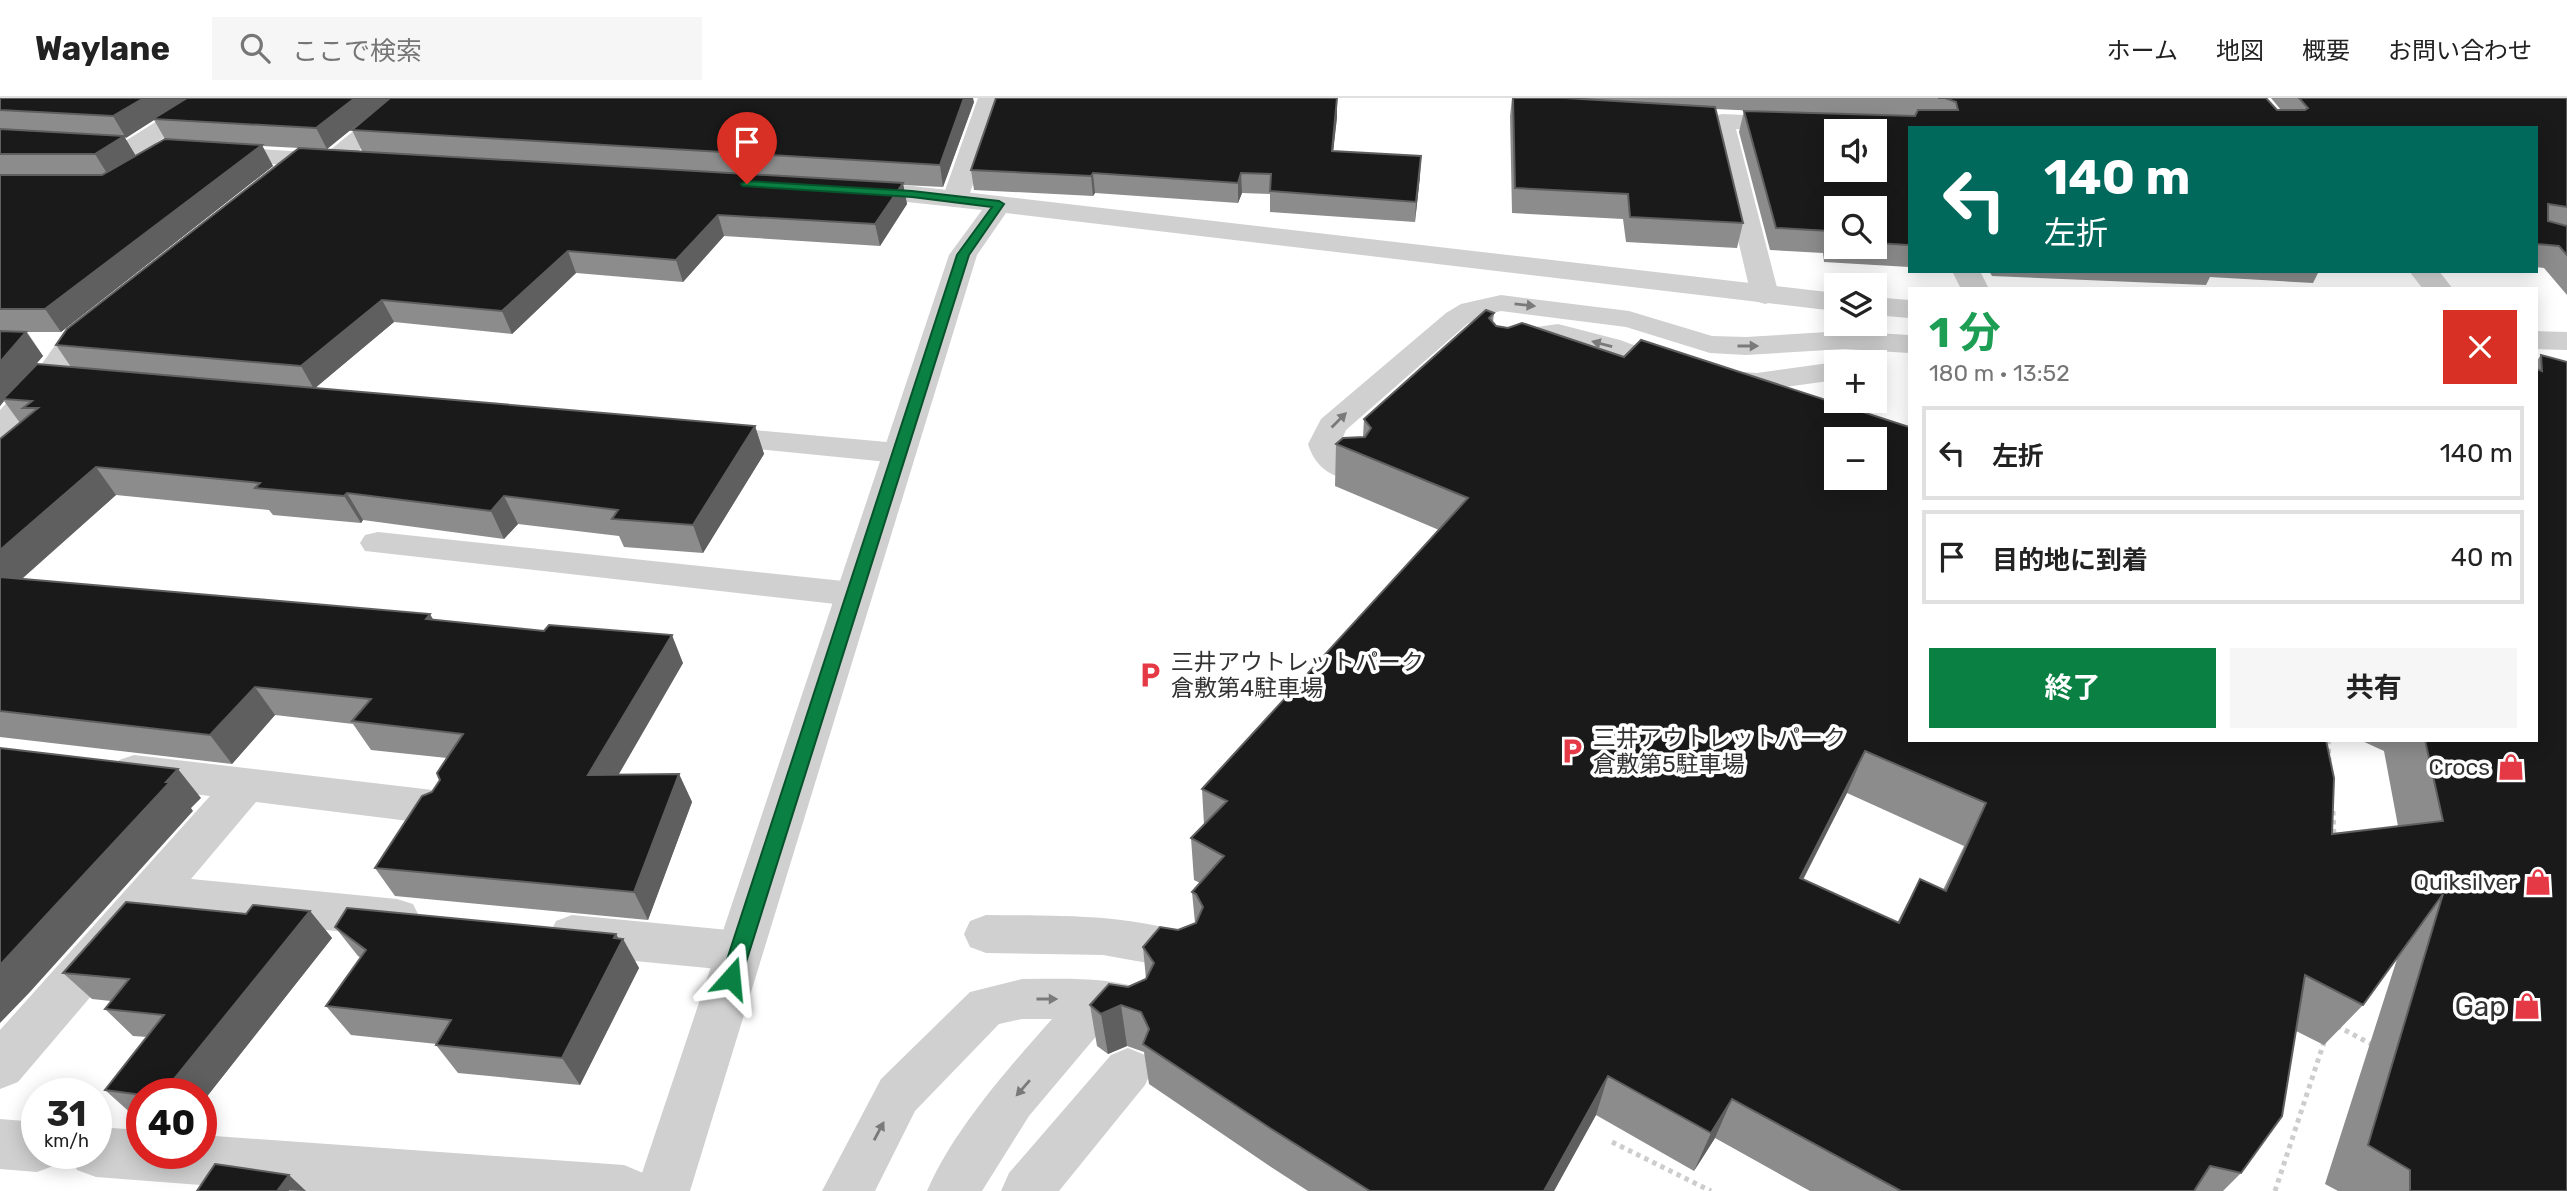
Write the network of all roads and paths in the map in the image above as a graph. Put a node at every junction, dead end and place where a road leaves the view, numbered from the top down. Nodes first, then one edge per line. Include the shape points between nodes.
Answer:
1 (210, 98) edge
2 (408, 98) edge
3 (990, 98) edge
4 (1695, 120) edge
5 (1723, 121) junction
6 (1817, 124) edge
7 (0, 140) edge
8 (303, 158) junction
9 (134, 160) junction
10 (333, 160) junction
11 (374, 163) edge
12 (271, 183) edge
13 (829, 189) edge
14 (956, 199) junction
15 (999, 204) junction
16 (2425, 273) edge
17 (2437, 287) edge
18 (1765, 295) junction
19 (1824, 301) edge
20 (122, 302) edge
21 (1887, 307) edge
22 (1908, 309) edge
23 (2538, 340) edge
24 (2567, 341) edge
25 (1908, 344) edge
26 (1512, 350) edge
27 (1908, 362) edge
28 (1887, 365) edge
29 (1824, 373) edge
30 (0, 429) edge
31 (675, 433) edge
32 (898, 453) junction
33 (1350, 470) edge
34 (378, 543) dead end
35 (853, 594) junction
36 (2328, 742) edge
37 (96, 767) edge
38 (2330, 767) edge
39 (246, 785) junction
40 (433, 807) edge
41 (2333, 807) edge
42 (2335, 848) edge
43 (152, 894) junction
44 (442, 923) edge
45 (524, 931) edge
46 (986, 934) dead end
47 (1181, 950) edge
48 (739, 951) junction
49 (2332, 1023) edge
50 (2327, 1034) dead end
51 (2380, 1049) dead end
52 (0, 1066) edge
53 (1128, 1070) dead end
54 (1612, 1142) dead end
55 (0, 1144) edge
56 (21, 1146) edge
57 (112, 1153) edge
58 (624, 1191) edge
59 (663, 1191) edge
60 (848, 1191) edge
61 (953, 1191) edge
62 (1027, 1191) edge
63 (1711, 1191) edge
64 (2275, 1191) edge

1 - 9 street
2 - 10 street
3 - 14 street
4 - 5 street
5 - 6 street
5 - 18 street
7 - 9 street
8 - 9 street via 172,150
8 - 10 street
8 - 12 street
10 - 11 street
13 - 14 street
14 - 15 street
15 - 18 street
15 - 32 street via 963,255
16 - 17 street
18 - 19 street
20 - 30 street via 55,344 61,379
21 - 22 street
23 - 24 street
33 -> 25 lane via 1328,458 1324,444 1332,426 1471,310 1502,303 1588,313 1629,319 1710,344 1844,340
29 -> 26 lane via 1757,382 1692,376 1559,333 1531,335
27 - 28 lane
31 - 32 street
32 - 35 street
34 - 35 street
35 - 48 street
36 - 38 path
37 - 39 street
39 - 40 street
39 - 43 street
41 - 42 path
43 - 44 street
43 - 52 street
45 - 48 street
46 - 47 lane via 1102,936
48 - 59 street
49 - 51 path, bridge
50 - 64 path
53 - 62 lane
54 - 63 path
55 - 56 street
57 - 58 street
60 -> 61 lane via 898,1095 986,1006 1022,999 1116,1002 1012,1100

